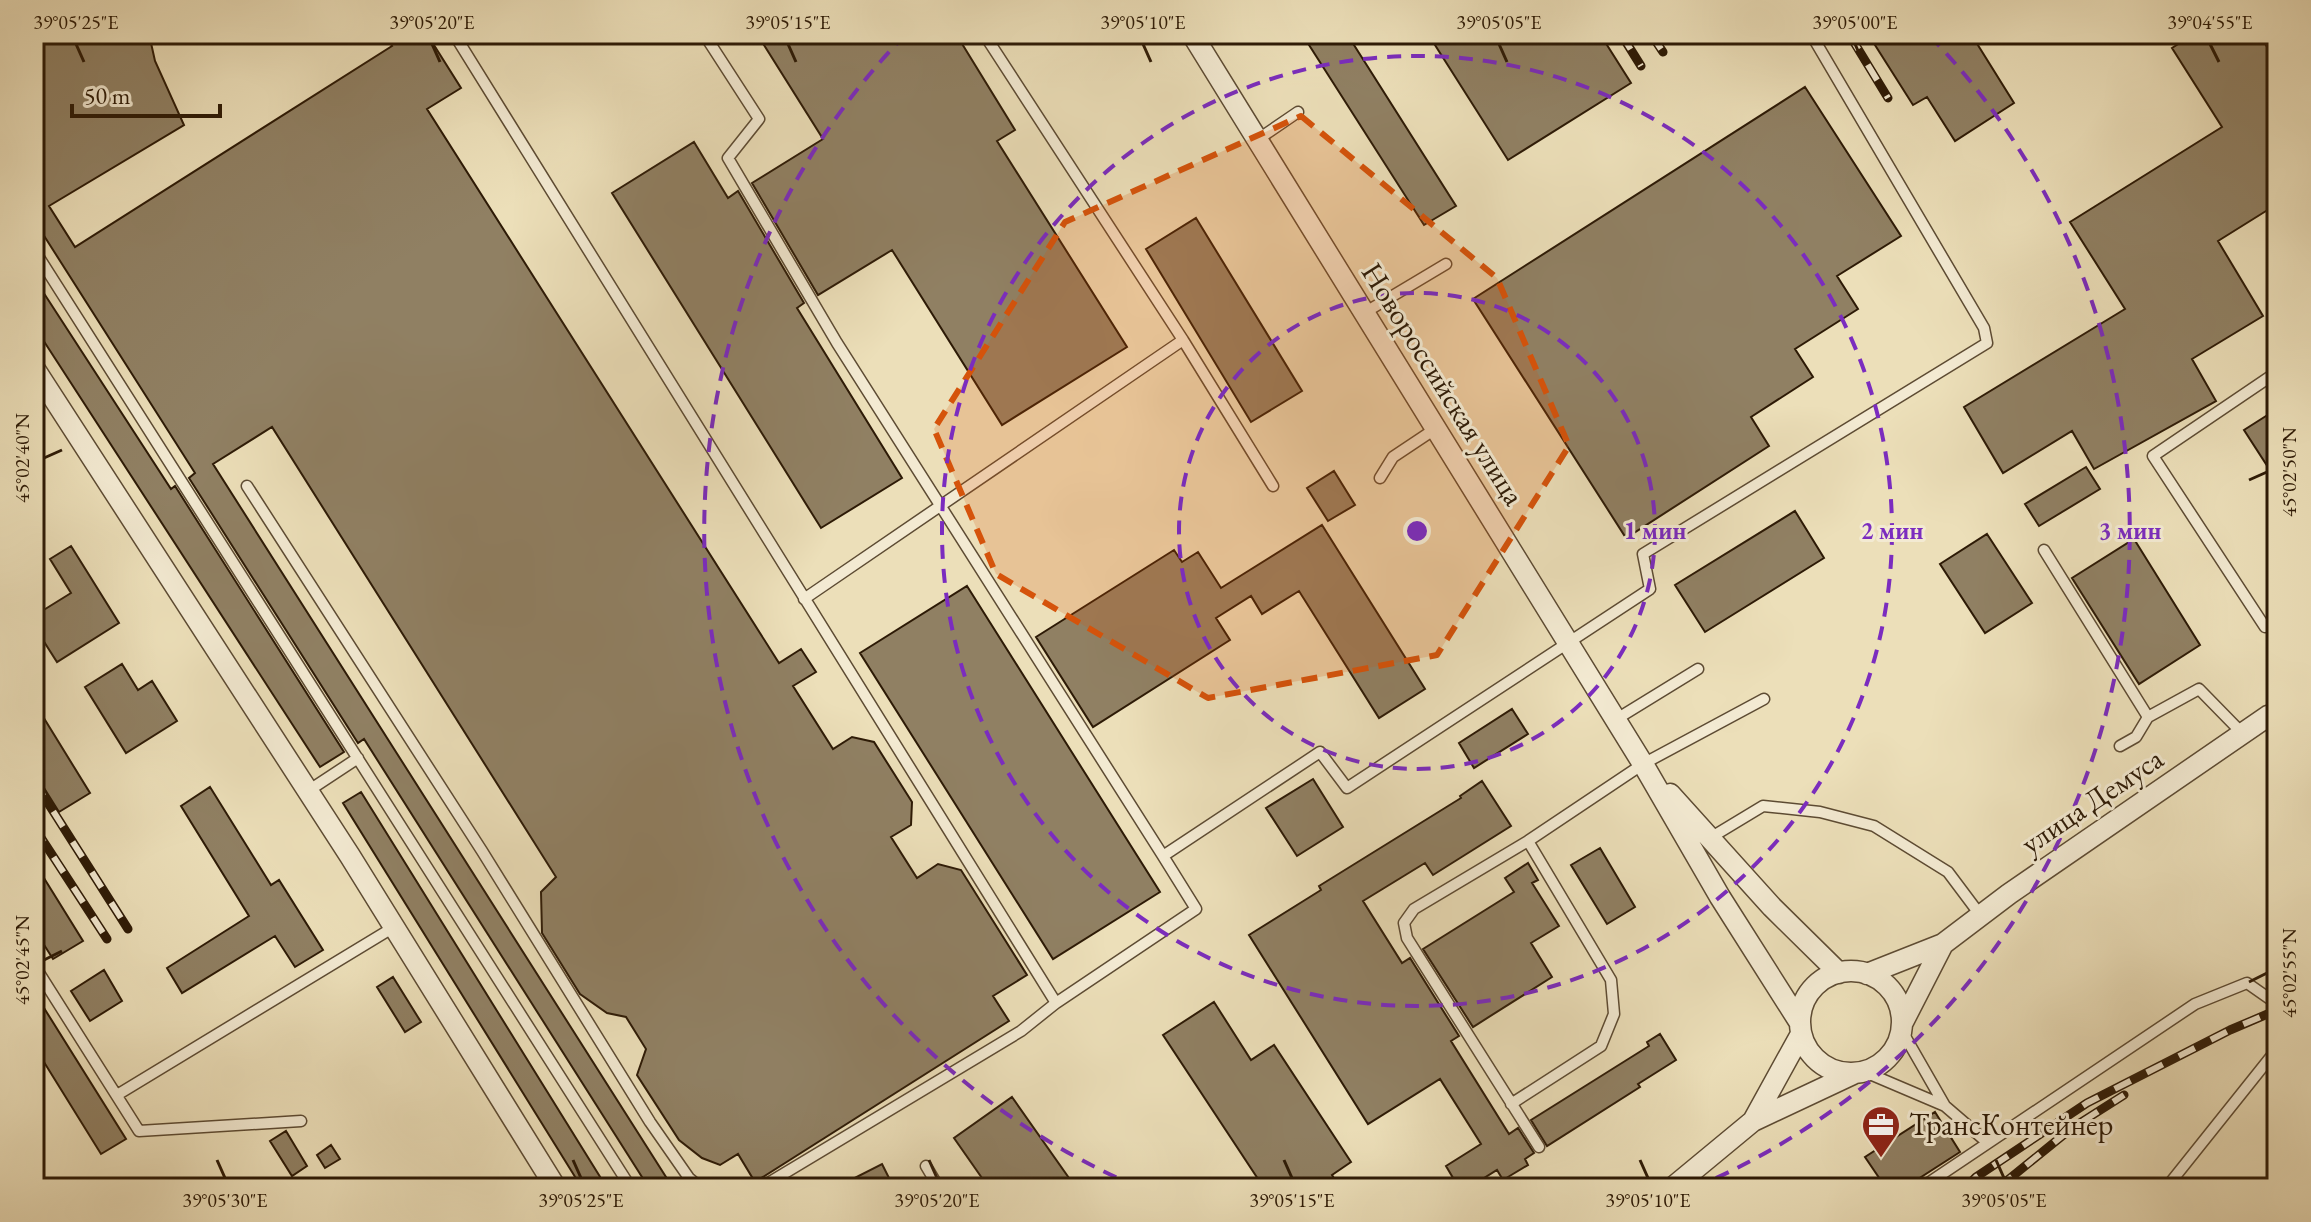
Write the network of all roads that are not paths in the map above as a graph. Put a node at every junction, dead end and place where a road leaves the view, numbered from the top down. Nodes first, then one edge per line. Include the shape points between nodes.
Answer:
1 (454, 34) edge
2 (704, 34) edge
3 (984, 34) edge
4 (1192, 34) edge
5 (1811, 34) edge
6 (1298, 112) dead end
7 (1257, 140) junction
8 (38, 256) dead end
9 (1446, 264) dead end
10 (1364, 313) junction
11 (1183, 340) junction
12 (34, 368) edge
13 (2277, 372) edge
14 (1435, 429) junction
15 (1380, 478) dead end
16 (247, 486) dead end
17 (1273, 486) dead end
18 (942, 506) junction
19 (2044, 550) dead end
20 (804, 599) junction
21 (2277, 619) edge
22 (1567, 642) junction
23 (1698, 669) dead end
24 (1764, 699) dead end
25 (2277, 713) edge
26 (2148, 717) junction
27 (1615, 720) junction
28 (2243, 734) junction
29 (2120, 746) dead end
30 (358, 758) junction
31 (1643, 764) junction
32 (308, 791) junction
33 (1710, 838) junction
34 (1528, 841) junction
35 (1163, 856) junction
36 (1981, 916) junction
37 (394, 927) junction
38 (1943, 944) junction
39 (34, 965) edge
40 (1839, 973) junction
41 (1867, 974) junction
42 (1056, 1003) junction
43 (2277, 1004) edge
44 (1902, 1028) junction
45 (1801, 1029) junction
46 (2277, 1049) edge
47 (1859, 1073) junction
48 (117, 1095) junction
49 (1511, 1104) junction
50 (1945, 1106) junction
51 (301, 1121) dead end
52 (1753, 1121) junction
53 (1988, 1143) junction
54 (1539, 1147) dead end
55 (926, 1166) dead end
56 (556, 1188) edge
57 (631, 1188) edge
58 (701, 1188) edge
59 (760, 1188) edge
60 (939, 1188) edge
61 (1672, 1188) edge
62 (1921, 1188) edge
63 (2166, 1188) edge

1 - 20 lane
2 - 18 lane via 759,119 728,158 837,343
3 - 11 lane
4 - 7 street, Новороссийская улица
5 - 22 lane via 1984,328 1987,343 1643,554 1650,589
6 - 7 lane
7 - 10 street, Новороссийская улица
8 - 30 lane
9 - 10 lane
10 - 14 street, Новороссийская улица
11 - 17 lane
11 - 18 lane
12 - 32 street
13 - 21 lane via 2153,456 2265,627
14 - 15 lane via 1393,457
14 - 22 street, Новороссийская улица
16 - 58 lane via 650,1122
18 - 20 lane
18 - 35 lane
19 - 26 lane
20 - 42 lane
22 - 27 street, Новороссийская улица
22 - 35 lane via 1347,788 1320,752
23 - 27 lane
24 - 31 lane
25 - 28 street, улица Демуса
26 - 28 lane via 2199,689
26 - 29 lane via 2136,737
27 - 31 street, Новороссийская улица
28 - 36 street, улица Демуса
30 - 32 lane
30 - 57 lane
31 - 33 street
31 - 34 lane
31 - 45 street
32 - 37 street
33 - 36 lane via 1763,806 1820,812 1874,826 1948,872
33 - 40 street
34 - 49 lane via 1611,980 1614,1014 1601,1046
34 - 49 lane via 1414,909 1404,923 1407,938
35 - 42 lane via 1196,909
36 - 38 street, улица Демуса
37 - 48 lane
37 - 56 street
38 - 41 street
38 - 44 street
39 - 48 lane
40 - 41 street
40 - 45 street via 1811,991
41 - 44 street via 1891,989 1901,1009
42 - 59 lane via 1021,1031
43 - 53 lane via 2247,983 2195,1004
44 - 47 street via 1893,1053
44 - 50 lane
45 - 47 street via 1820,1063
45 - 52 street
46 - 63 lane
47 - 50 lane
47 - 52 street
48 - 51 lane via 139,1131
49 - 54 lane
50 - 53 lane
52 - 61 street
53 - 62 lane
55 - 60 lane

